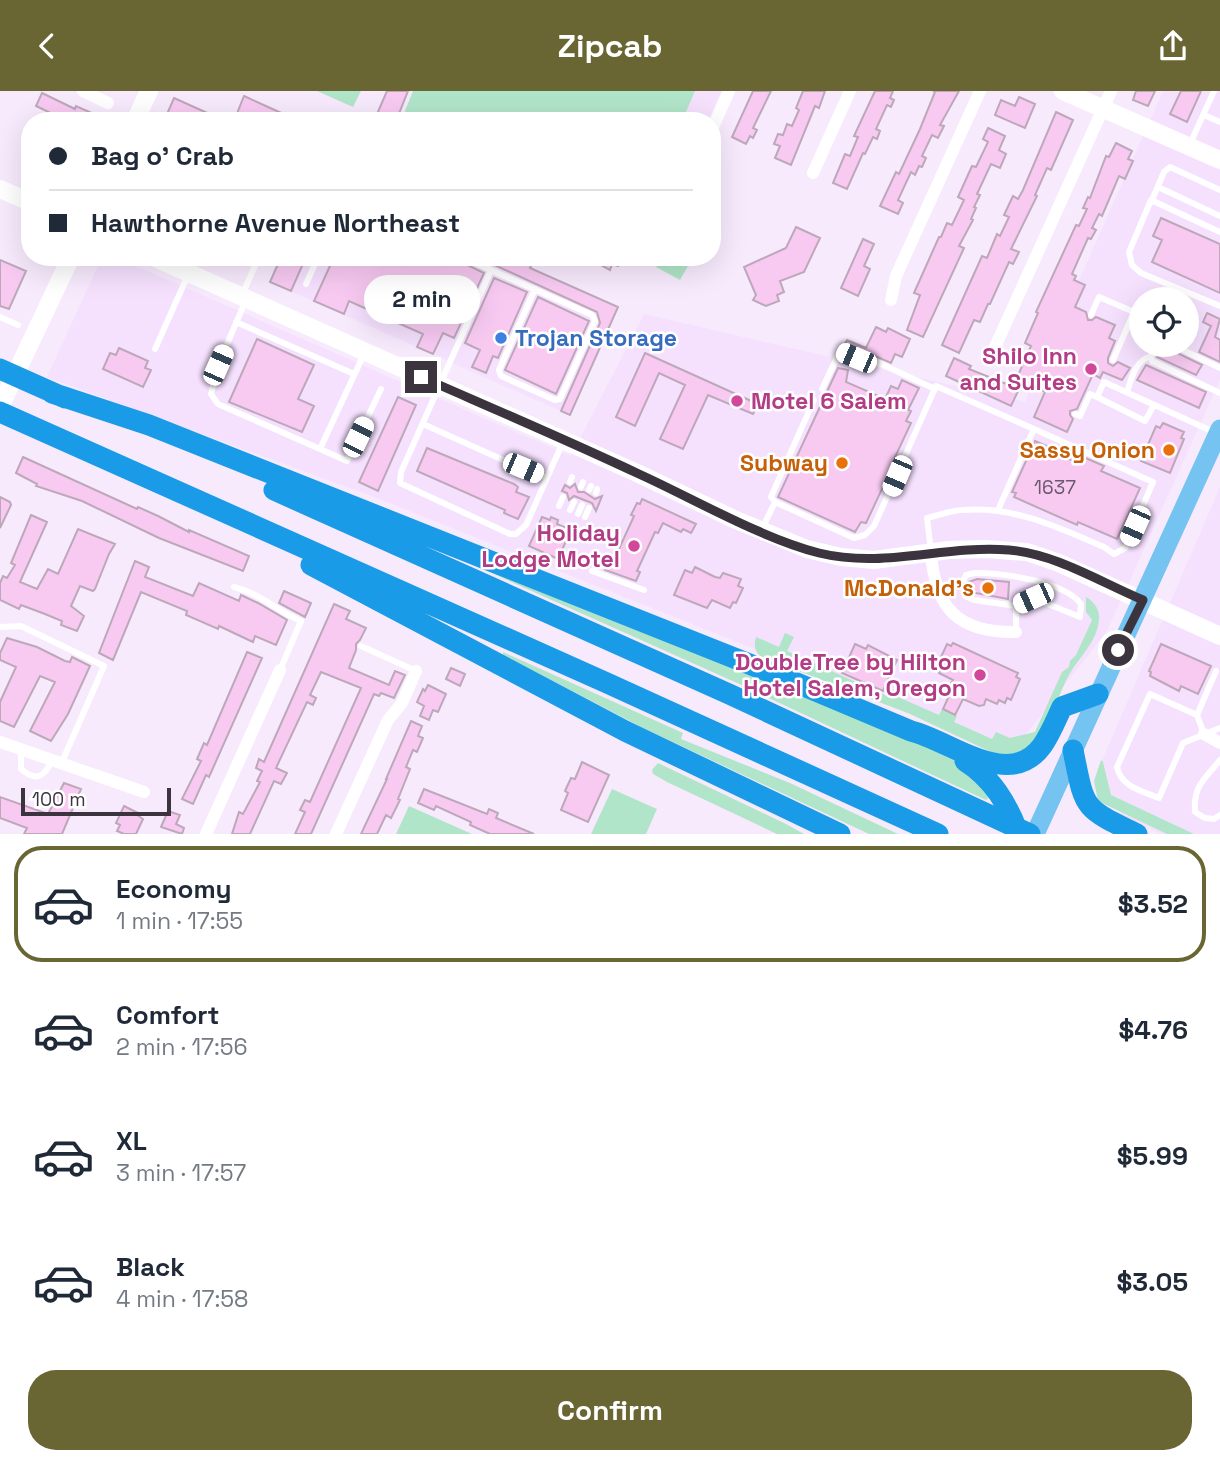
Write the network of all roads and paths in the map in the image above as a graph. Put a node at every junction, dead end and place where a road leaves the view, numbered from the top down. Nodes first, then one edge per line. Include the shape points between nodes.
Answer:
1 (83, 91) edge
2 (149, 91) edge
3 (729, 91) edge
4 (850, 91) edge
5 (981, 91) edge
6 (1063, 91) edge
7 (1111, 91) edge
8 (1214, 91) edge
9 (108, 103) dead end
10 (1103, 109) junction
11 (139, 112) edge
12 (720, 112) edge
13 (1204, 115) junction
14 (1220, 122) edge
15 (1189, 146) junction
16 (1220, 160) edge
17 (813, 173) dead end
18 (1158, 187) junction
19 (0, 189) edge
20 (1220, 190) edge
21 (21, 198) edge
22 (1152, 200) junction
23 (1220, 216) edge
24 (1220, 232) edge
25 (67, 266) edge
26 (256, 266) edge
27 (314, 266) edge
28 (482, 266) edge
29 (189, 268) edge
30 (491, 270) junction
31 (306, 284) dead end
32 (535, 289) junction
33 (244, 298) junction
34 (891, 300) dead end
35 (1220, 306) edge
36 (1091, 314) dead end
37 (0, 317) edge
38 (236, 322) junction
39 (18, 325) dead end
40 (995, 347) dead end
41 (155, 349) dead end
42 (365, 352) junction
43 (1148, 357) edge
44 (1151, 357) edge
45 (1198, 357) edge
46 (1113, 360) dead end
47 (1220, 368) edge
48 (0, 369) edge
49 (1107, 374) dead end
50 (354, 375) junction
51 (1104, 382) junction
52 (440, 385) junction
53 (381, 389) dead end
54 (822, 389) dead end
55 (934, 389) junction
56 (1126, 392) junction
57 (52, 393) junction
58 (1220, 393) edge
59 (1097, 397) junction
60 (814, 400) dead end
61 (1154, 405) junction
62 (0, 407) edge
63 (0, 412) edge
64 (1075, 414) dead end
65 (422, 424) junction
66 (1034, 429) junction
67 (1218, 435) edge
68 (564, 440) junction
69 (320, 449) junction
70 (510, 463) dead end
71 (523, 468) dead end
72 (547, 478) junction
73 (563, 497) dead end
74 (574, 502) dead end
75 (775, 502) junction
76 (559, 506) dead end
77 (585, 507) dead end
78 (570, 510) dead end
79 (998, 510) junction
80 (582, 515) dead end
81 (239, 518) junction
82 (761, 531) junction
83 (931, 553) junction
84 (592, 571) dead end
85 (234, 587) dead end
86 (644, 590) dead end
87 (1143, 600) junction
88 (1016, 606) junction
89 (0, 627) edge
90 (1016, 632) joint
91 (1220, 636) edge
92 (361, 646) dead end
93 (280, 670) joint
94 (416, 671) joint
95 (1216, 671) dead end
96 (1098, 694) junction
97 (1197, 715) junction
98 (1220, 728) edge
99 (911, 731) junction
100 (1204, 734) junction
101 (0, 742) edge
102 (1220, 743) edge
103 (21, 750) junction
104 (1073, 750) junction
105 (1220, 760) edge
106 (57, 762) junction
107 (144, 792) dead end
108 (1220, 815) edge
109 (934, 832) edge
110 (206, 834) edge
111 (336, 834) edge
112 (840, 834) edge
113 (1018, 834) edge
114 (1033, 834) edge
115 (1137, 834) edge

1 - 9 street
2 - 11 main road
3 - 12 street
4 - 17 street
5 - 34 street via 895,276
6 - 10 main road
7 - 10 street
8 - 13 lane
10 - 15 main road
10 - 40 street
13 - 14 lane
13 - 15 lane
15 - 16 main road
18 - 20 lane via 1170,167
18 - 22 lane
18 - 23 lane
19 - 21 main road
22 - 24 lane
22 - 35 lane via 1129,252 1132,265
25 - 62 main road
26 - 33 lane
27 - 31 lane
28 - 30 lane
29 - 33 main road
29 - 41 lane
30 - 32 lane
30 - 52 lane
32 - 32 lane via 592,314 595,321 560,399 501,376 499,370
33 - 38 lane
33 - 42 main road
36 - 46 lane via 1099,297 1134,312
37 - 39 lane
38 - 50 lane
38 - 69 lane via 211,394 218,404
42 - 50 lane
42 - 52 main road
43 - 56 lane via 1135,370
44 - 58 lane
45 - 47 lane
48 - 57 highway
49 - 51 lane
50 - 69 lane
51 - 56 lane
51 - 59 lane
52 - 65 lane
52 - 68 main road
53 - 69 lane via 347,461
54 - 55 lane via 840,351
55 - 66 lane via 936,386
55 - 75 lane via 874,526 865,535 854,538
56 - 61 lane
57 - 99 highway via 149,425
57 - 114 highway
59 - 61 lane via 1145,421
59 - 64 lane via 1090,394 1080,416
60 - 75 lane via 771,497
61 - 67 lane
63 - 81 highway
65 - 70 lane
65 - 72 lane via 400,483 510,534 526,526
66 - 79 lane
66 - 79 lane via 1153,482 1125,548 1114,554 1054,525
67 - 87 main road
68 - 72 lane
68 - 82 main road
71 - 72 lane
73 - 76 lane
74 - 78 lane
75 - 82 lane
77 - 80 lane
79 - 83 lane via 962,510 927,518
81 - 109 highway
81 - 112 highway via 308,563 574,705
82 - 83 main road via 841,557 874,560
83 - 87 main road via 1027,552
83 - 90 street via 935,584 950,610 981,629
84 - 86 lane
85 - 93 lane via 268,600 277,610 301,621
87 - 91 main road
87 - 96 main road
88 - 88 lane via 965,596 966,575 1028,578 1082,604 1080,617 1033,598
88 - 90 lane
89 - 106 lane via 21,627 104,666
92 - 94 lane
93 - 110 street
94 - 111 street via 402,703 388,720
95 - 97 lane
96 - 99 highway via 1062,707 1042,747 1008,766 988,763
96 - 104 main road
97 - 100 lane
97 - 100 lane via 1150,694 1117,767 1119,776 1126,784 1159,798 1183,743
98 - 100 lane
99 - 113 highway via 988,778 1006,804
100 - 102 street
101 - 103 street
103 - 106 street
103 - 106 lane via 21,769 31,776
104 - 114 main road
104 - 115 highway via 1086,804
105 - 108 lane via 1196,789 1194,799 1195,812 1205,818
106 - 107 street

